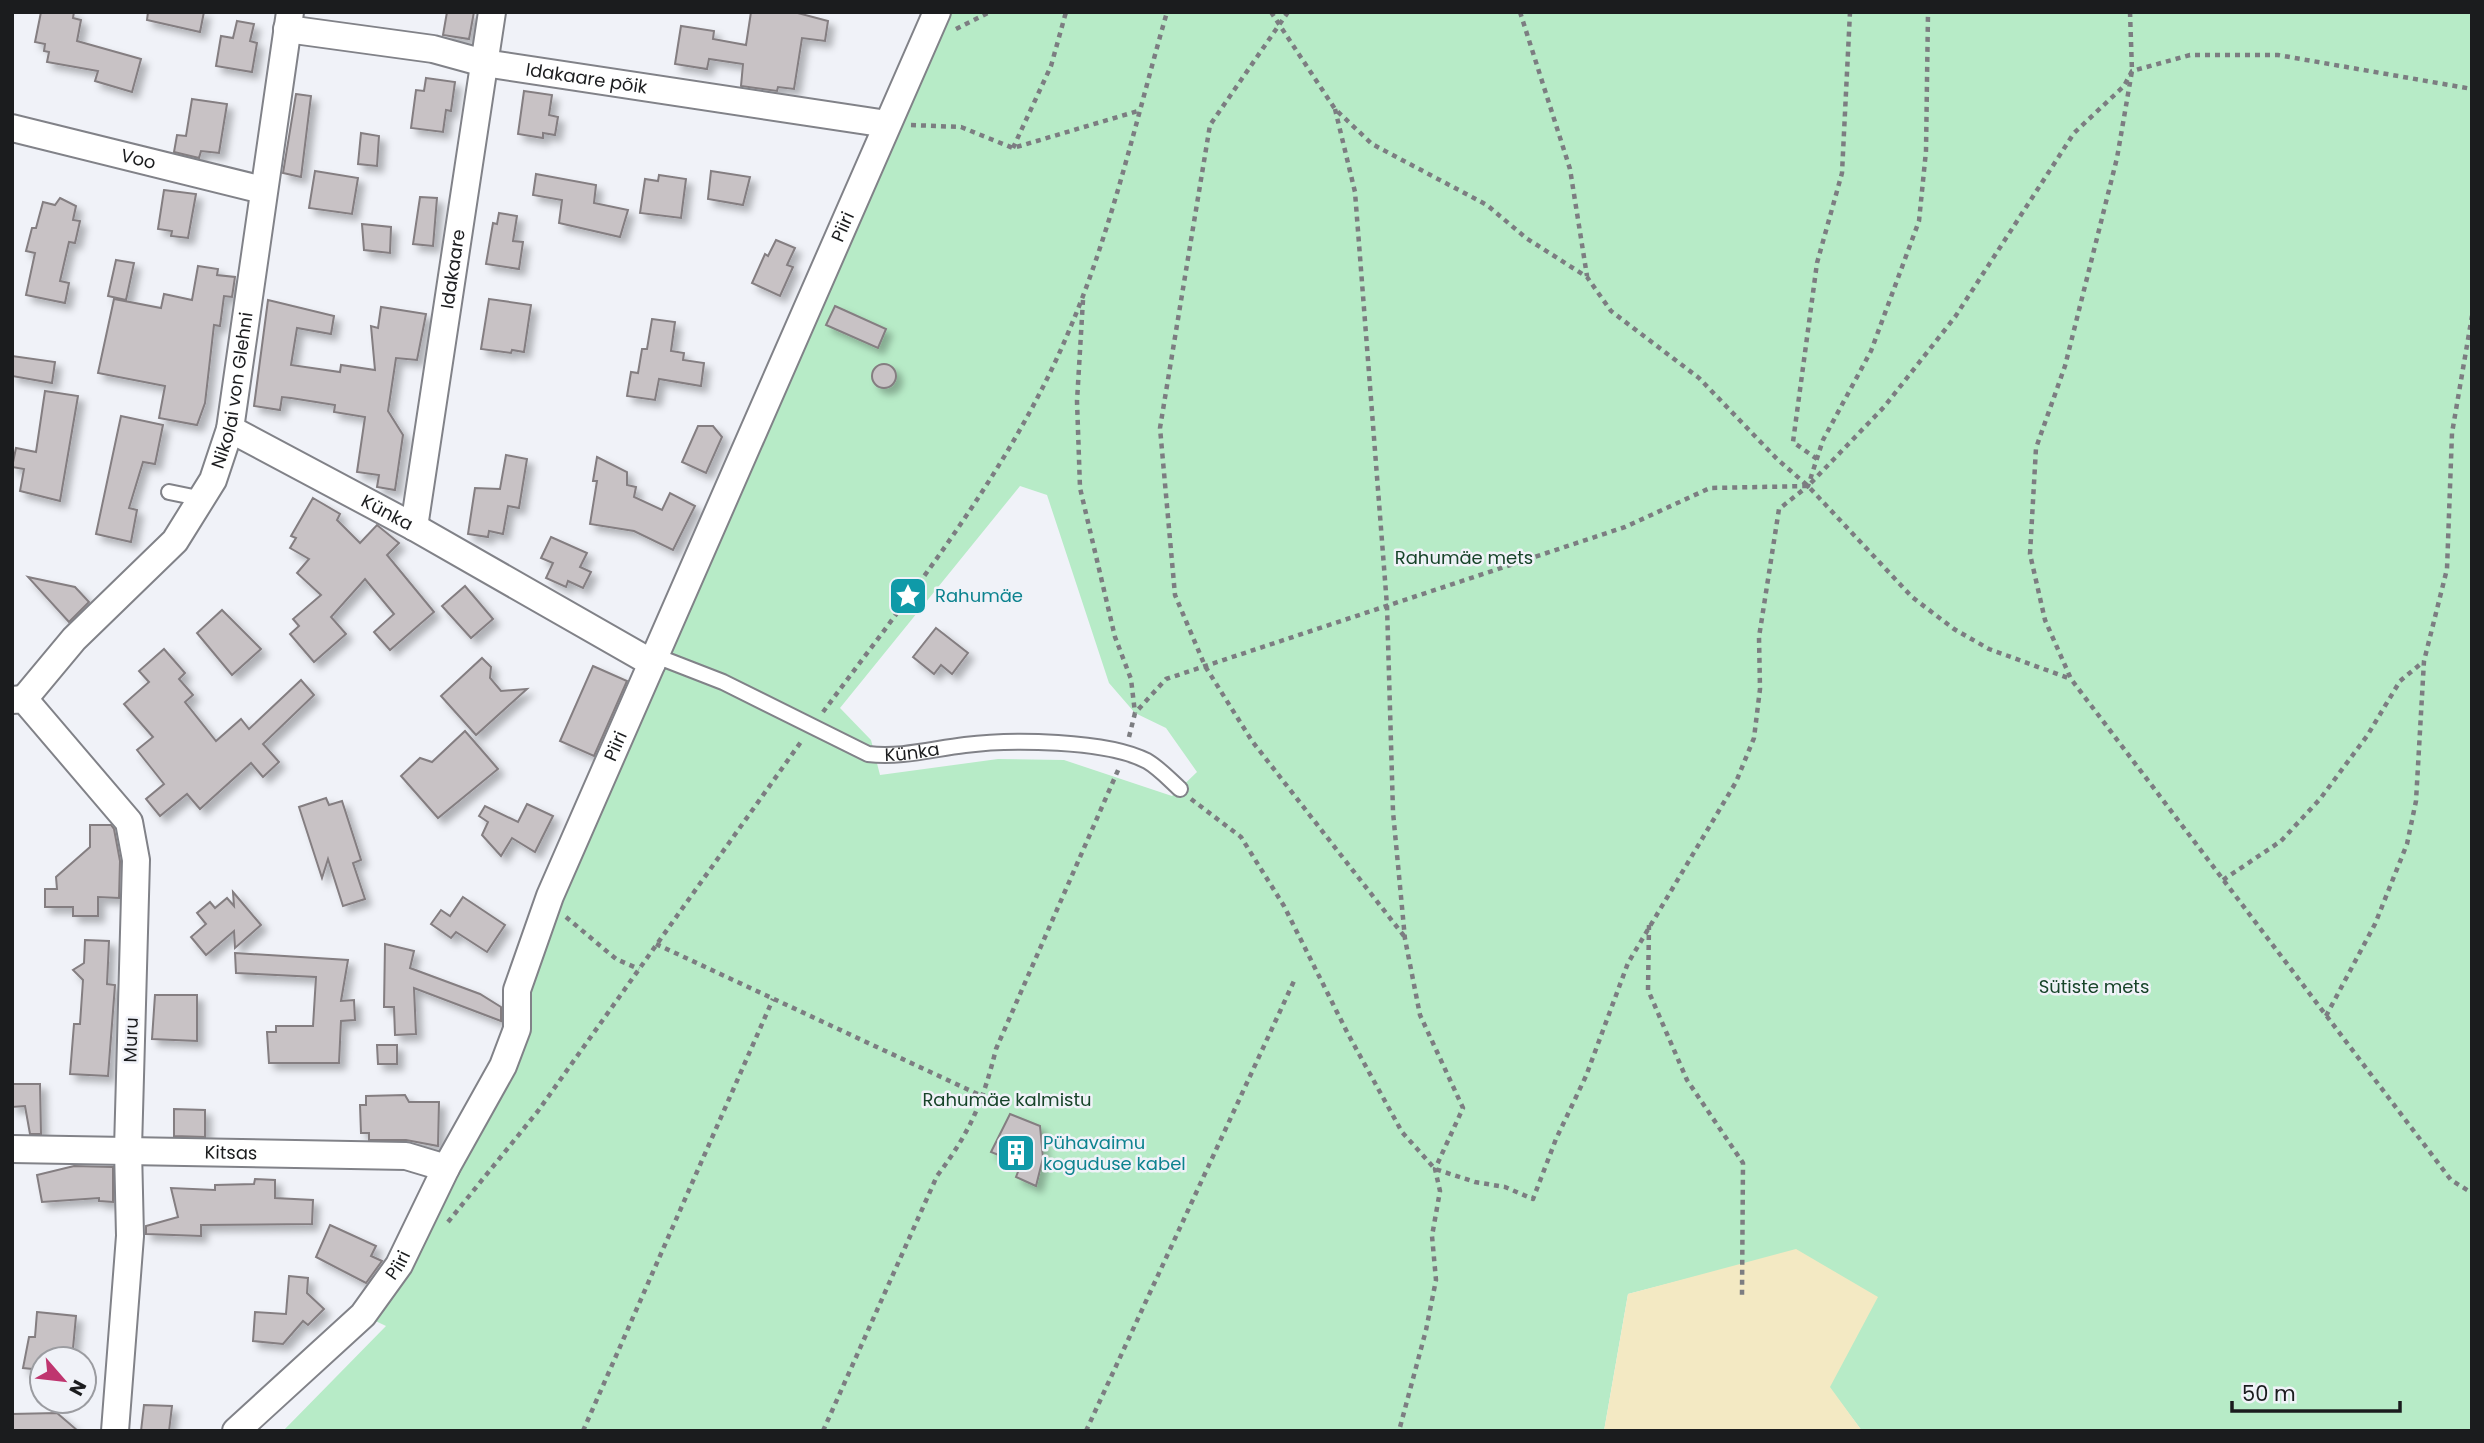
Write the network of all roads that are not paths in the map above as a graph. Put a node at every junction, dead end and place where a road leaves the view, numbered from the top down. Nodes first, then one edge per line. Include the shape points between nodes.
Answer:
1 (492, 12) edge
2 (937, 12) edge
3 (289, 21) edge
4 (484, 63) junction
5 (887, 124) junction
6 (12, 128) edge
7 (263, 190) junction
8 (230, 429) junction
9 (169, 492) dead end
10 (203, 499) junction
11 (414, 527) junction
12 (654, 659) junction
13 (18, 699) edge
14 (1180, 789) road end
15 (12, 1149) edge
16 (128, 1149) junction
17 (446, 1168) junction
18 (116, 1431) edge
19 (236, 1431) edge

1 - 4 street, Idakaare
2 - 5 street, Piiri
3 - 4 street, Idakaare põik
3 - 7 street, Nikolai von Glehni
4 - 5 street, Idakaare põik
4 - 11 street, Idakaare
5 - 12 street, Piiri
6 - 7 street, Voo
7 - 8 street, Nikolai von Glehni
8 - 10 street, Nikolai von Glehni
8 - 11 street, Künka
9 - 10 lane
10 - 13 street, Nikolai von Glehni via 175,541
11 - 12 street, Künka
12 - 14 lane, Künka via 723,682 868,754 890,757 968,744 1061,743 1124,753 1147,762
12 - 17 street, Piiri via 547,903 517,990 517,1029 508,1054
13 - 16 street, Muru via 129,822 136,860
15 - 16 street, Kitsas
16 - 17 street, Kitsas via 406,1156
16 - 18 street, Muru via 130,1236
17 - 19 street, Piiri via 399,1265 363,1315

